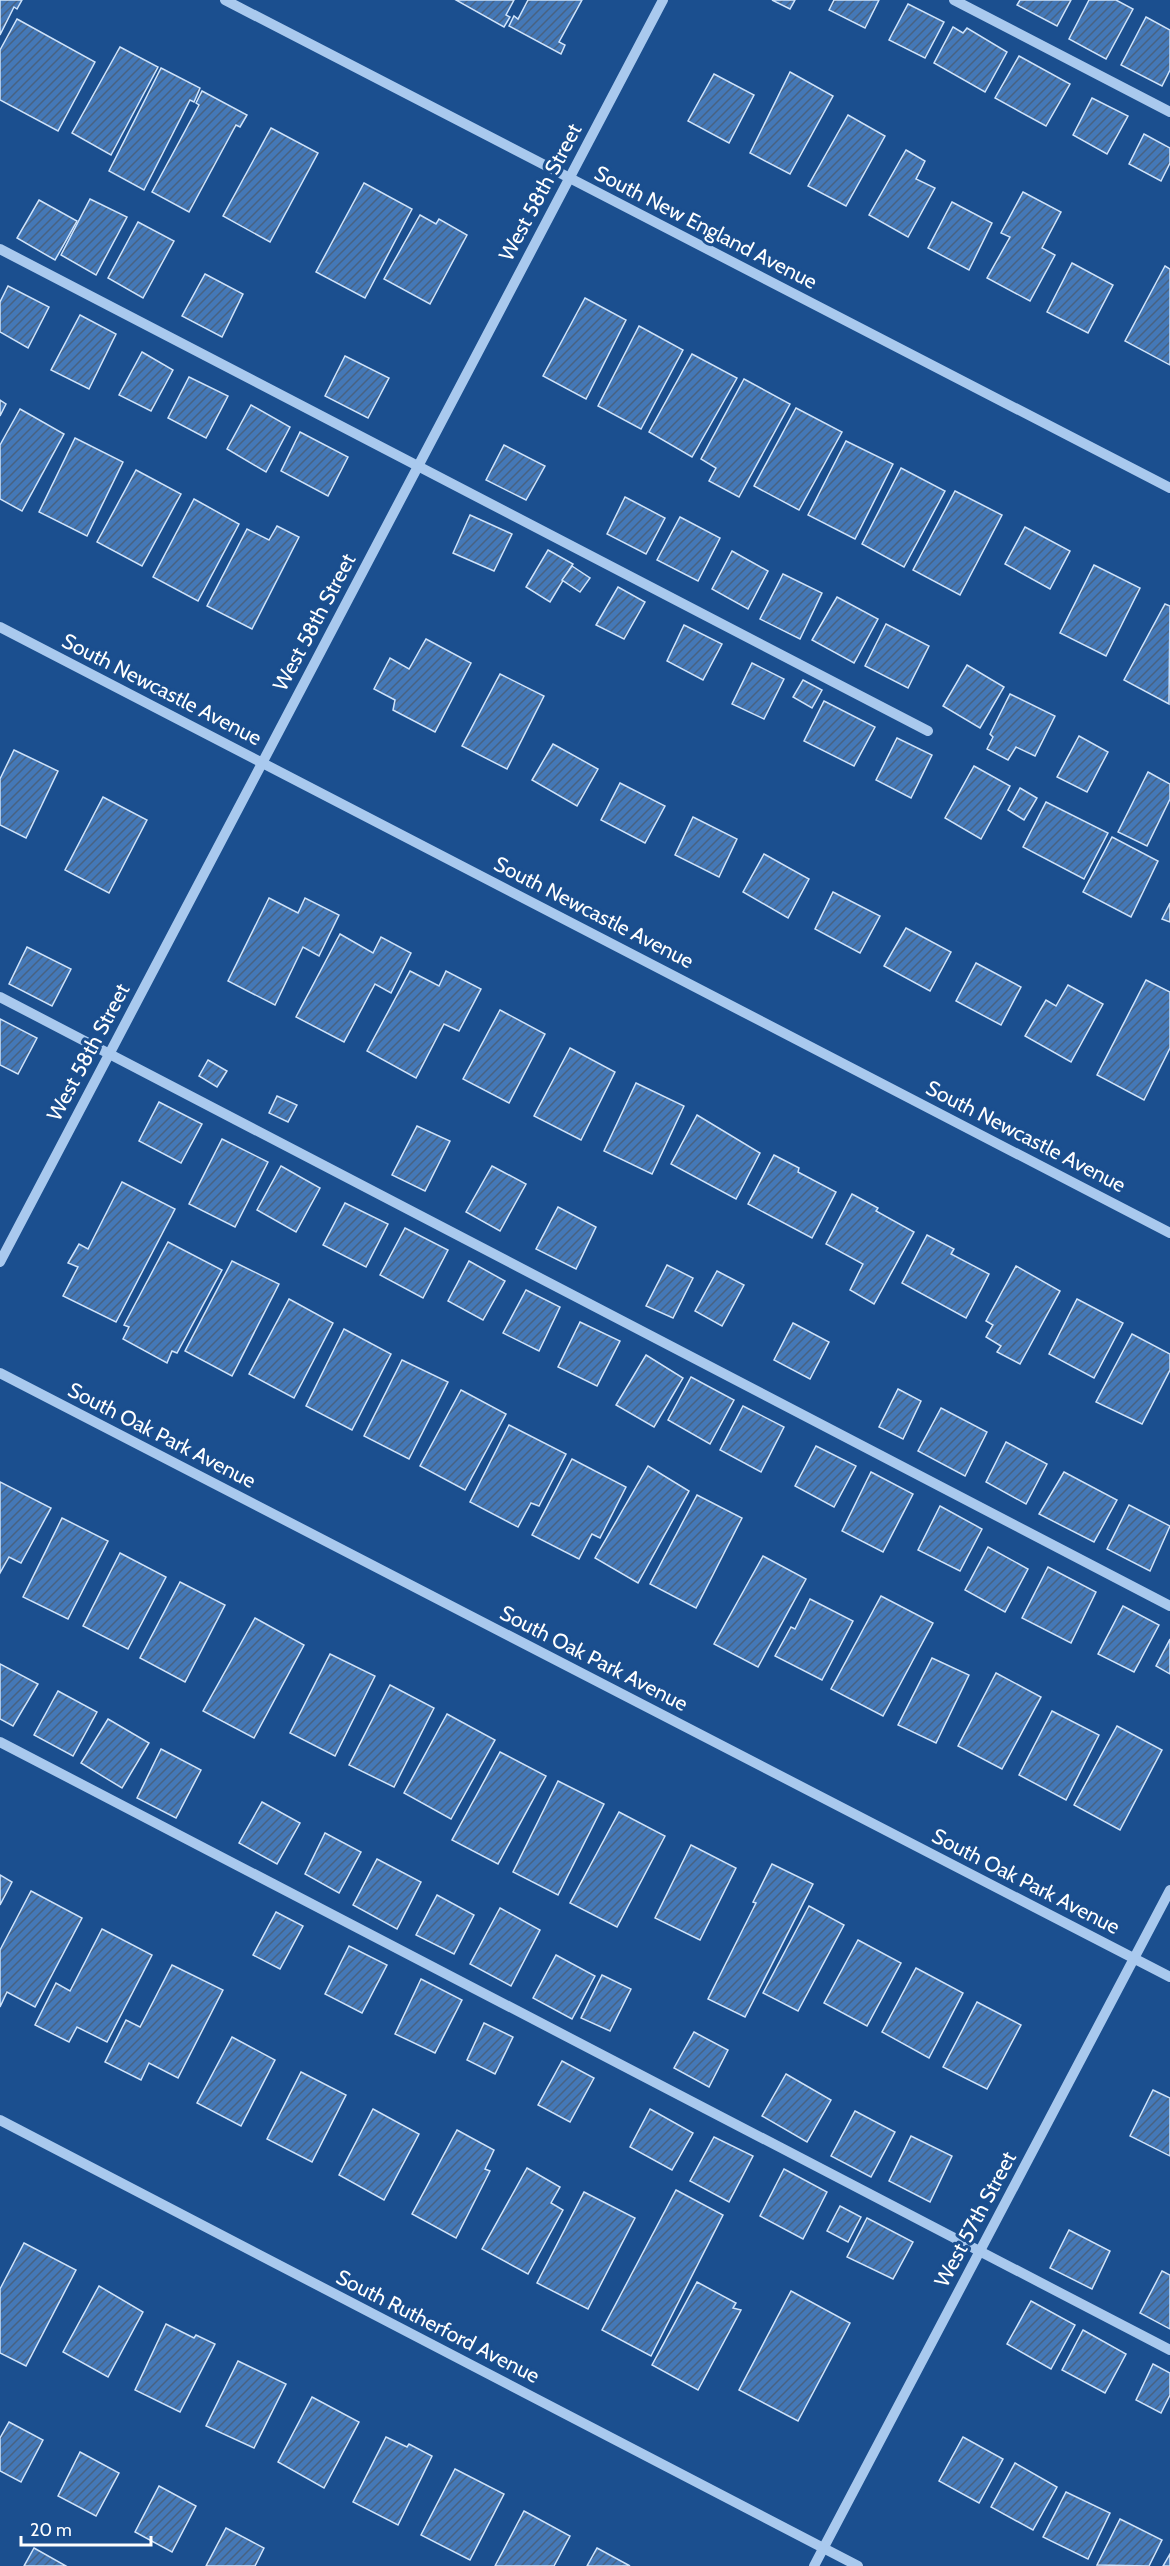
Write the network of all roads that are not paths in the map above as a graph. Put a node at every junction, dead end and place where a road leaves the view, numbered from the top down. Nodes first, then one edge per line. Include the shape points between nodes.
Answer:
1 (225, 0) edge
2 (663, 0) edge
3 (954, 0) edge
4 (1170, 112) edge
5 (569, 179) junction
6 (0, 249) edge
7 (417, 467) junction
8 (1170, 488) edge
9 (0, 627) edge
10 (928, 730) dead end
11 (262, 763) junction
12 (0, 997) edge
13 (109, 1054) junction
14 (1170, 1233) edge
15 (0, 1263) edge
16 (0, 1373) edge
17 (1170, 1606) edge
18 (0, 1742) edge
19 (1170, 1890) edge
20 (1134, 1958) junction
21 (1170, 1977) edge
22 (0, 2120) edge
23 (980, 2252) junction
24 (1170, 2350) edge
25 (824, 2548) junction
26 (814, 2566) edge
27 (858, 2566) edge

1 - 5 street, South New England Avenue
2 - 5 street, West 58th Street
3 - 4 street
5 - 7 street, West 58th Street
5 - 8 street, South New England Avenue
6 - 7 street
7 - 10 street
7 - 11 street, West 58th Street
9 - 11 street, South Newcastle Avenue
11 - 13 street, West 58th Street
11 - 14 street, South Newcastle Avenue
12 - 13 street
13 - 15 street, West 58th Street
13 - 17 street
16 - 20 street, South Oak Park Avenue
18 - 23 street
19 - 20 street, West 57th Street
20 - 21 street, South Oak Park Avenue
20 - 23 street, West 57th Street
22 - 25 street, South Rutherford Avenue
23 - 24 street
23 - 25 street, West 57th Street
25 - 26 street, West 57th Street
25 - 27 street, South Rutherford Avenue

